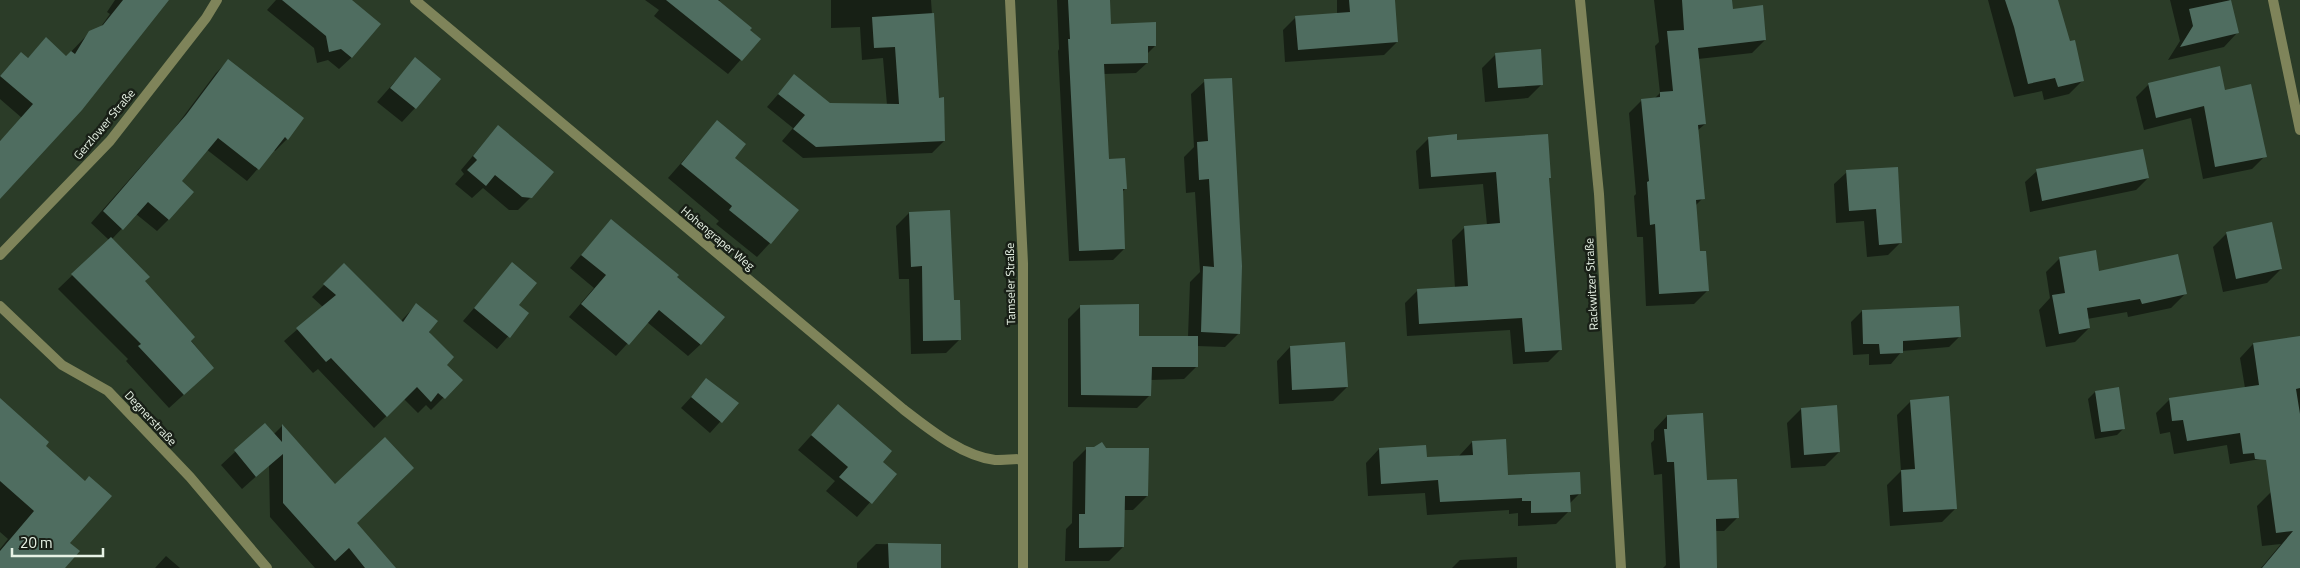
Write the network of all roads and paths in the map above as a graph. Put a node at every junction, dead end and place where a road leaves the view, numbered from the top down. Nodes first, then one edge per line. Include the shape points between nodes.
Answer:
1 (216, 0) edge
2 (415, 0) edge
3 (1010, 0) edge
4 (1580, 0) edge
5 (2273, 0) edge
6 (2300, 130) edge
7 (0, 255) edge
8 (0, 306) edge
9 (1023, 459) junction
10 (267, 568) edge
11 (1023, 568) edge
12 (1621, 568) edge

1 - 7 street, Gerzlower Straße via 206,18 110,141
2 - 9 street, Hohengraper Weg via 919,421 960,448 994,460
3 - 9 street, Tamseler Straße via 1023,263
4 - 12 street, Rackwitzer Straße via 1599,194
5 - 6 street
8 - 10 street, Degnerstraße via 62,365 108,391 190,477
9 - 11 street, Tamseler Straße

